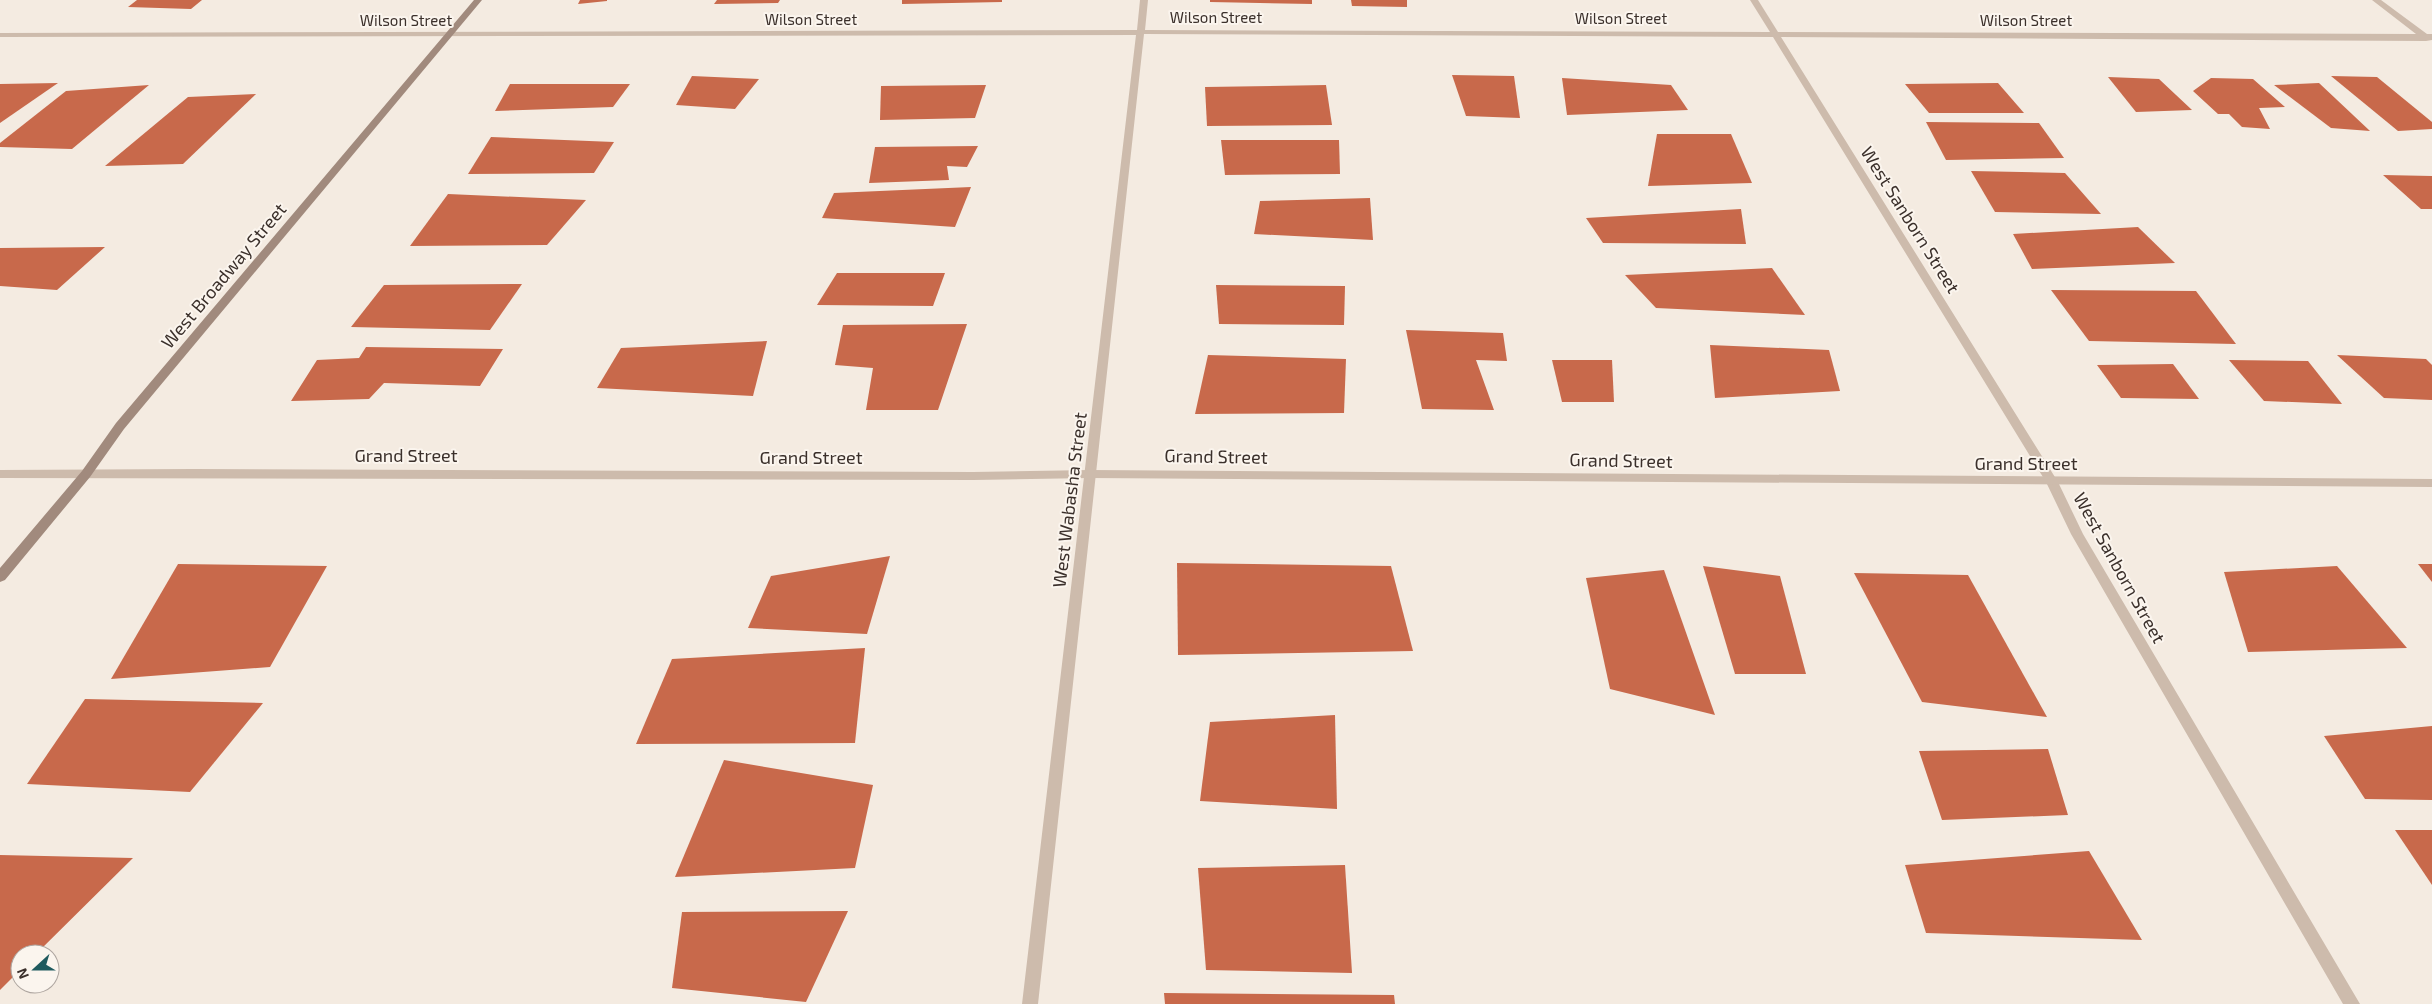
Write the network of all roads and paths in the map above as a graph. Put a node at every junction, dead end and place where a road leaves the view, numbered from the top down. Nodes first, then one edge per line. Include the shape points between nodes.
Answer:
1 (478, 0) edge
2 (1144, 0) edge
3 (1754, 0) edge
4 (2376, 0) edge
5 (1142, 32) junction
6 (1775, 33) junction
7 (449, 35) junction
8 (0, 36) edge
9 (2428, 37) edge
10 (2432, 44) edge
11 (0, 474) edge
12 (86, 474) junction
13 (1090, 474) junction
14 (2052, 482) junction
15 (2432, 483) edge
16 (0, 578) edge
17 (1030, 1004) edge
18 (2352, 1004) edge

1 - 7 main road, West Broadway Street
2 - 5 street, West Wabasha Street
3 - 6 street, West Sanborn Street
4 - 9 street
5 - 6 street, Wilson Street
5 - 7 street, Wilson Street
5 - 13 street, West Wabasha Street
6 - 9 street, Wilson Street
6 - 14 street, West Sanborn Street
7 - 8 street, Wilson Street
7 - 12 main road, West Broadway Street via 120,426
9 - 10 street
11 - 12 street, Grand Street
12 - 13 street, Grand Street
12 - 16 main road, West Broadway Street
13 - 14 street, Grand Street
13 - 17 street, West Wabasha Street
14 - 15 street, Grand Street
14 - 18 street, West Sanborn Street via 2078,534

